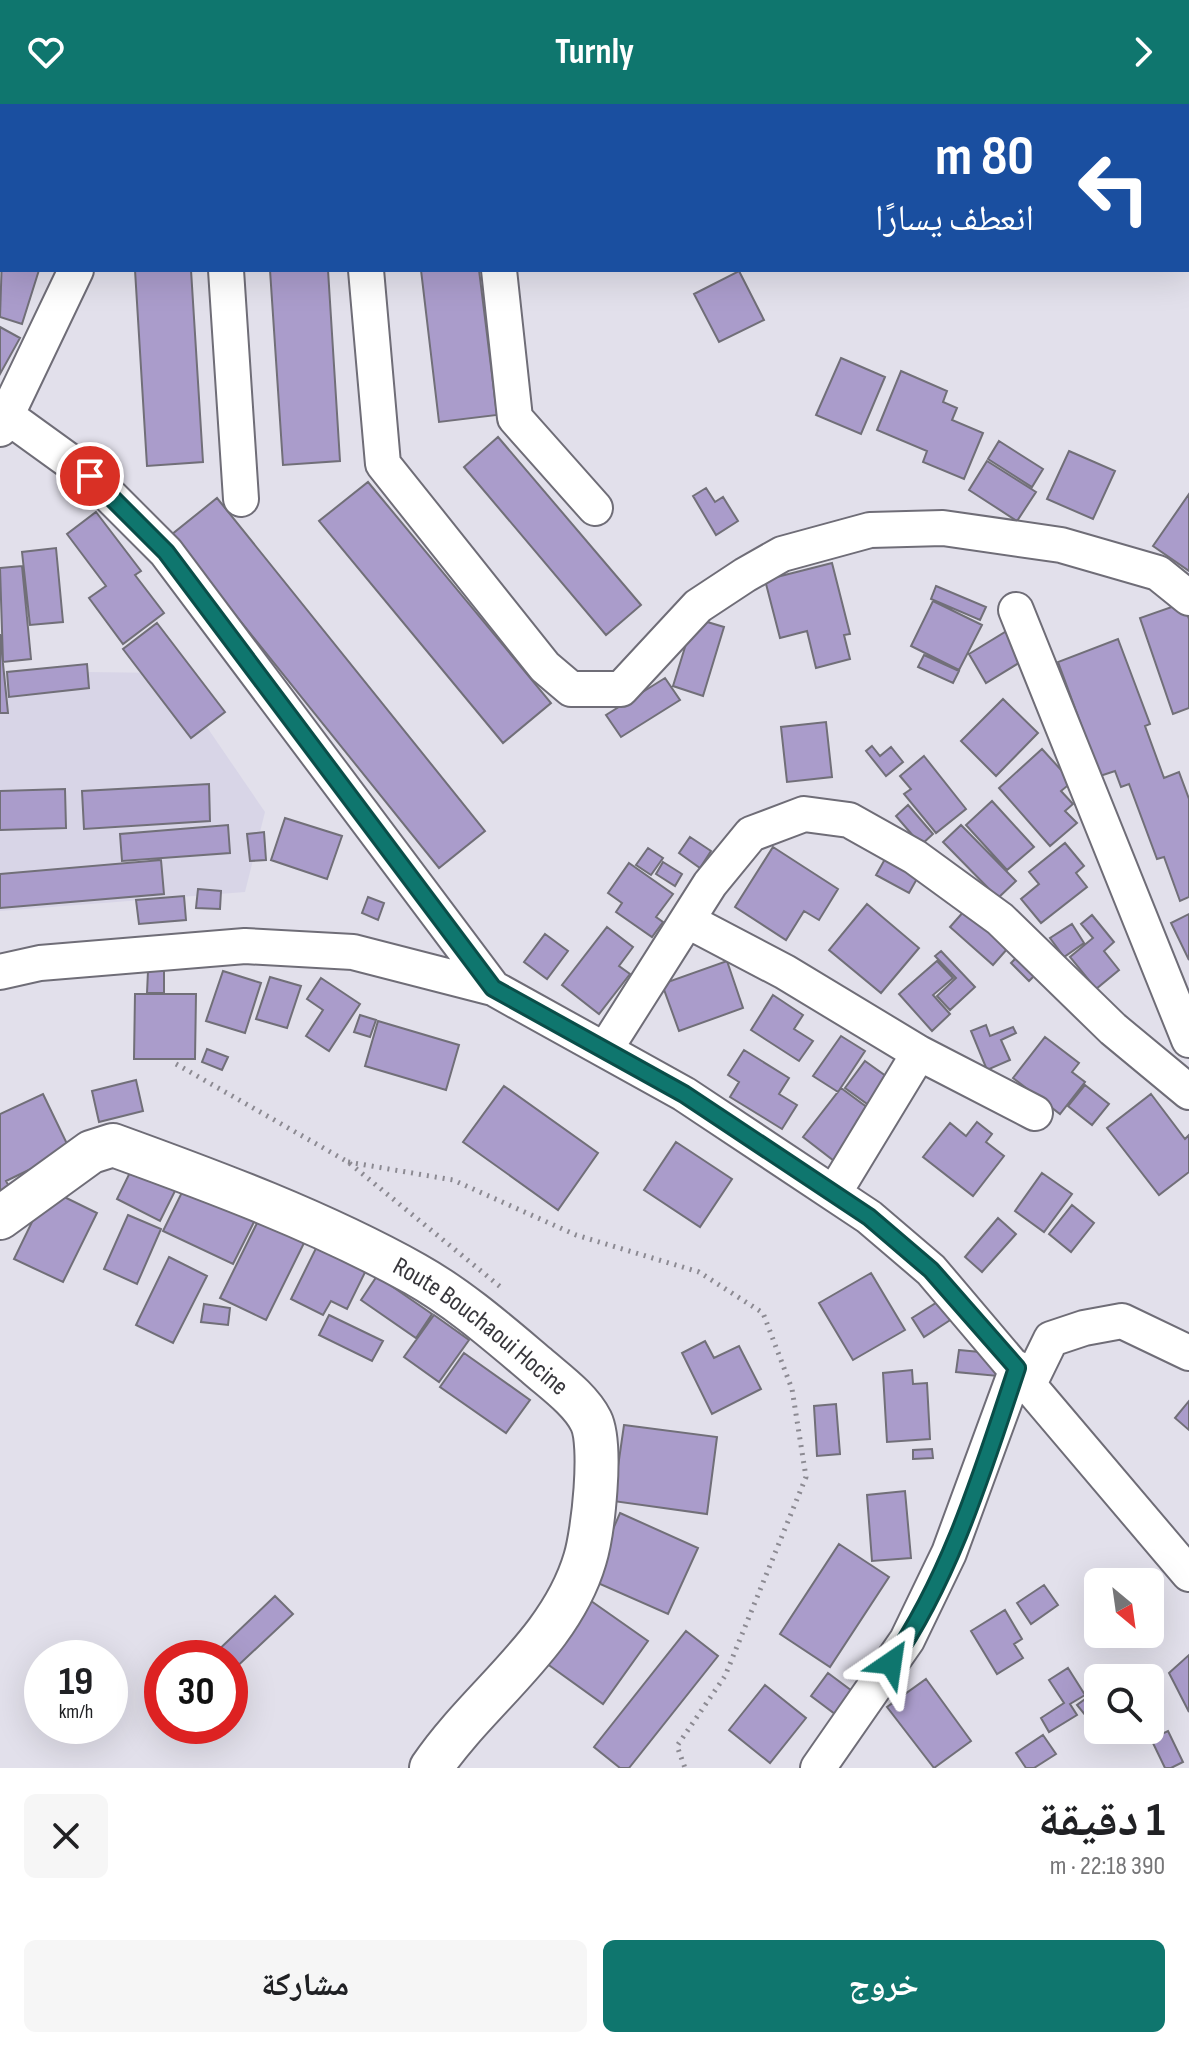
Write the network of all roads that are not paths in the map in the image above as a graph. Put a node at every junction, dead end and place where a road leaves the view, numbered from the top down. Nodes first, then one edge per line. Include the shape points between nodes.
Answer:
1 (75, 272) edge
2 (226, 272) edge
3 (366, 272) edge
4 (499, 272) edge
5 (3, 422) edge
6 (241, 499) dead end
7 (595, 508) dead end
8 (1189, 598) edge
9 (1016, 610) dead end
10 (688, 921) junction
11 (0, 972) edge
12 (493, 988) junction
13 (1189, 1040) edge
14 (606, 1048) junction
15 (919, 1053) junction
16 (1189, 1092) edge
17 (1035, 1113) dead end
18 (834, 1193) junction
19 (0, 1218) edge
20 (1189, 1353) edge
21 (1023, 1376) junction
22 (1189, 1574) edge
23 (431, 1768) edge
24 (818, 1768) edge

1 - 5 street
2 - 6 street
3 - 8 street via 383,464 545,667 571,689 621,689 698,606 745,575 782,554 870,530 943,528 1061,545 1158,573
4 - 7 street via 515,418
5 - 12 street via 90,476 166,552
9 - 13 street
10 - 14 street
10 - 15 street
10 - 16 street via 751,834 804,814 849,820 915,857 1000,919 1113,1029
11 - 12 street via 40,963 245,946 353,952
12 - 14 street
14 - 18 street
15 - 17 street
15 - 18 street
18 - 21 street via 931,1270
19 - 23 street, Route Bouchaoui Hocine via 91,1152 113,1145 332,1233 417,1275 496,1332 568,1393 592,1421 595,1505 585,1560 555,1620
20 - 21 street via 1122,1321 1051,1339
21 - 22 street
21 - 24 street via 907,1640

